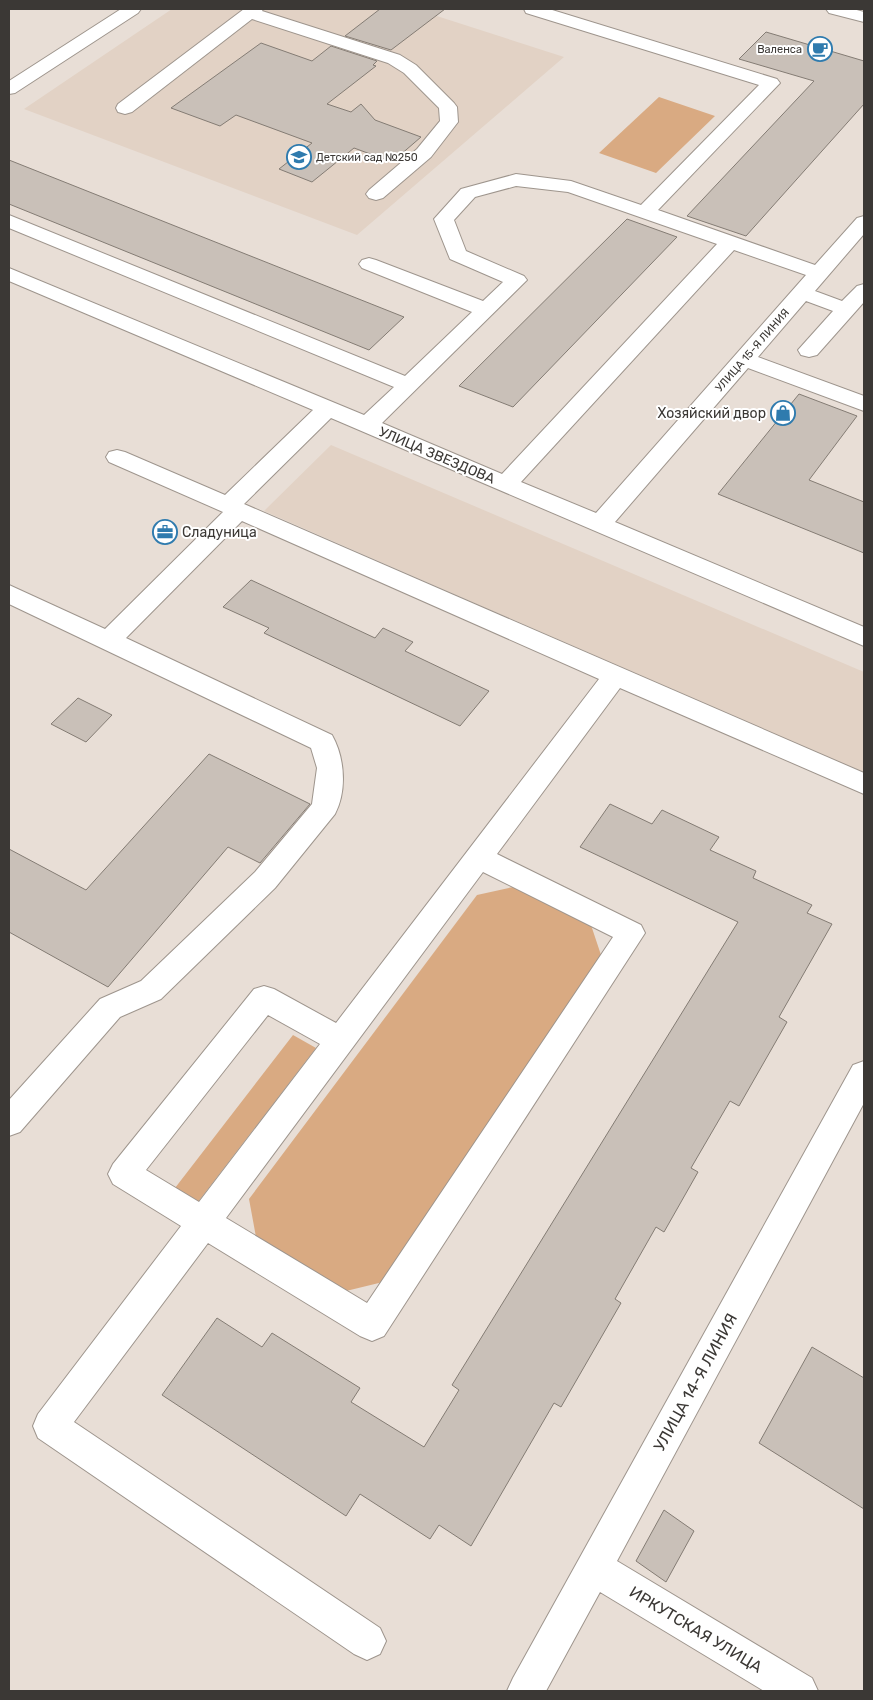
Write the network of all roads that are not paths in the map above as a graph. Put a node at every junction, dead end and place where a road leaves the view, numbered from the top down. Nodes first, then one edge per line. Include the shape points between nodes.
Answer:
1 (132, 9) edge
2 (532, 9) edge
3 (835, 9) edge
4 (252, 11) edge
5 (864, 17) edge
6 (9, 89) edge
7 (125, 108) dead end
8 (376, 194) dead end
9 (646, 211) junction
10 (9, 221) edge
11 (864, 222) edge
12 (731, 242) junction
13 (369, 264) dead end
14 (864, 270) edge
15 (819, 273) junction
16 (9, 274) edge
17 (864, 275) edge
18 (864, 290) edge
19 (802, 293) junction
20 (846, 309) junction
21 (486, 310) junction
22 (809, 350) dead end
23 (744, 359) junction
24 (409, 385) junction
25 (864, 404) edge
26 (328, 408) junction
27 (367, 425) junction
28 (117, 457) dead end
29 (506, 484) junction
30 (234, 508) junction
31 (600, 524) junction
32 (9, 594) edge
33 (864, 637) edge
34 (108, 641) junction
35 (616, 675) junction
36 (864, 784) edge
37 (478, 858) junction
38 (341, 1040) junction
39 (864, 1074) edge
40 (9, 1122) edge
41 (204, 1222) junction
42 (593, 1568) junction
43 (367, 1641) dead end
44 (526, 1691) edge
45 (799, 1691) edge

1 - 6 street
2 - 9 street via 771,82
3 - 5 street
4 - 7 street
4 - 8 street via 394,59 410,69 448,107 449,122 424,153
9 - 12 street
9 - 21 street via 571,187 516,180 468,193 444,220 457,255 517,280
10 - 24 street
11 - 15 street, УЛИЦА 15-Я ЛИНИЯ
12 - 15 street
12 - 29 street
13 - 21 street
14 - 17 street via 861,274
15 - 19 street, УЛИЦА 15-Я ЛИНИЯ
16 - 26 street, УЛИЦА ЗВЕЗДОВА
18 - 20 street
19 - 20 street
19 - 23 street, УЛИЦА 15-Я ЛИНИЯ
20 - 22 street
21 - 24 street
23 - 25 street
23 - 31 street, УЛИЦА 15-Я ЛИНИЯ
24 - 27 street
26 - 27 street, УЛИЦА ЗВЕЗДОВА
26 - 30 street
27 - 29 street, УЛИЦА ЗВЕЗДОВА
28 - 30 street
29 - 31 street, УЛИЦА ЗВЕЗДОВА
30 - 34 street
30 - 35 street
31 - 33 street, УЛИЦА ЗВЕЗДОВА
32 - 34 street
34 - 40 street via 323,742 330,768 325,807 265,880 151,990 110,1008
35 - 36 street
35 - 37 street
37 - 38 street
37 - 41 street via 632,933 372,1325
38 - 41 street
38 - 41 street via 264,998 124,1174
39 - 42 street, УЛИЦА 14-Я ЛИНИЯ
41 - 43 street via 50,1426
42 - 44 street, УЛИЦА 14-Я ЛИНИЯ
42 - 45 street, ИРКУТСКАЯ УЛИЦА

